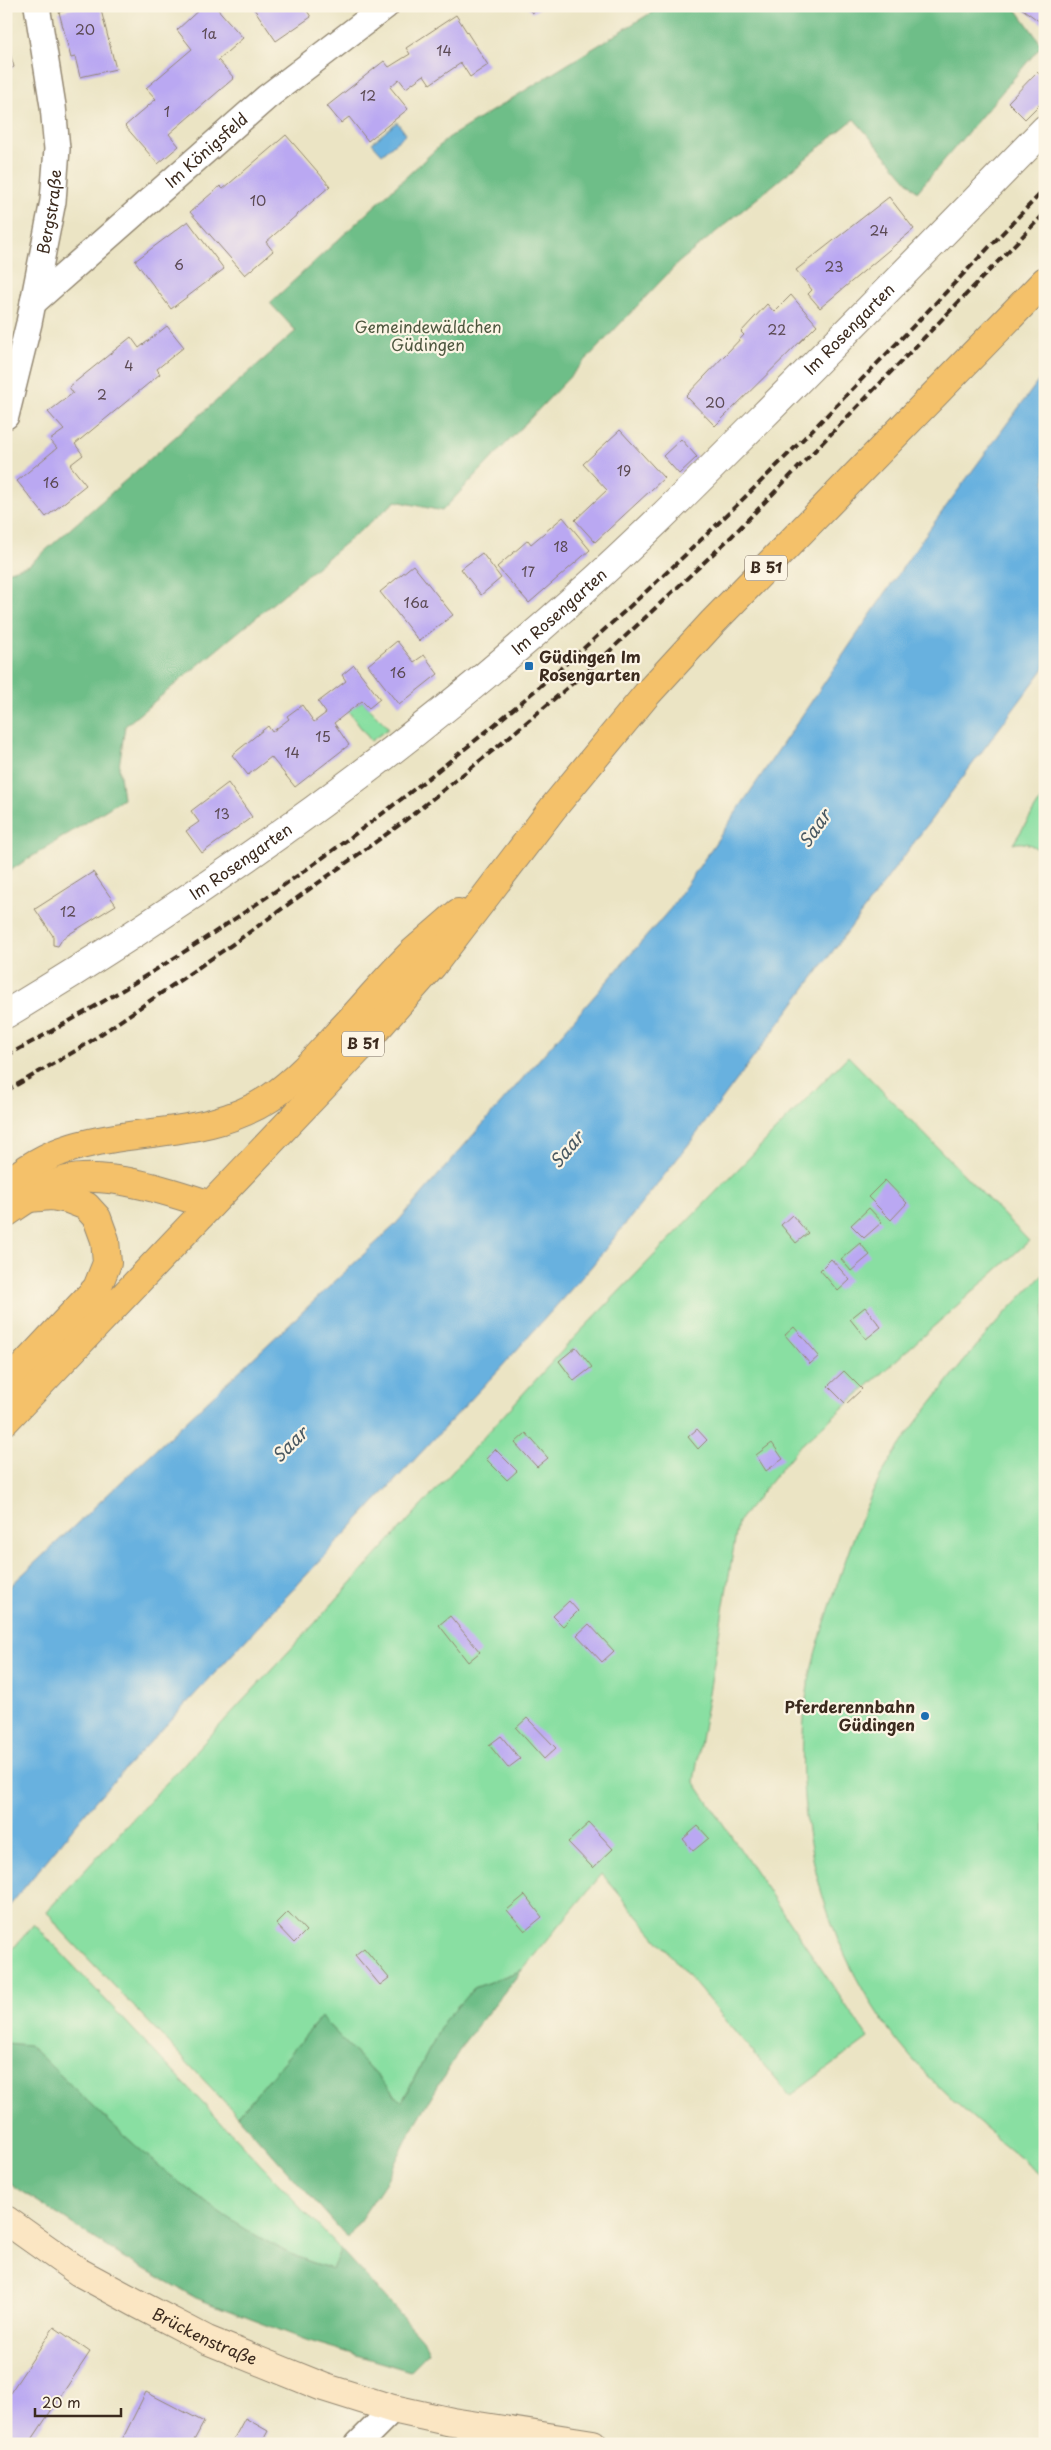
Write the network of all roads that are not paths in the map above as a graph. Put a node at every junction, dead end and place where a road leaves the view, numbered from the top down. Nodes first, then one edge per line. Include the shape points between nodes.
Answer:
1 (37, 6) edge
2 (386, 6) edge
3 (1045, 129) edge
4 (1045, 281) edge
5 (33, 303) junction
6 (6, 416) edge
7 (505, 872) junction
8 (6, 1014) edge
9 (18, 1192) edge
10 (210, 1205) junction
11 (6, 1213) edge
12 (6, 1385) edge
13 (6, 1420) edge
14 (6, 2220) edge
15 (393, 2409) junction
16 (358, 2444) edge
17 (593, 2444) edge

1 - 5 street, Bergstraße via 51,86 57,149 53,201
2 - 5 street, Im Königsfeld via 267,97
3 - 8 street, Im Rosengarten via 686,494 575,598 444,710 348,786 245,858 106,952
4 - 7 main road, B 51 via 647,694 558,801
5 - 6 street, Bergstraße
7 - 9 main road via 412,954 308,1065 270,1098 228,1118 201,1126 86,1142 58,1150 34,1163
7 - 10 main road, B 51 via 427,972 358,1050
9 - 10 main road via 68,1180 89,1179 141,1184
9 - 11 main road
9 - 12 main road via 68,1199 86,1206 97,1218 106,1240 107,1263 97,1288
10 - 13 main road, B 51
14 - 15 main road, Brückenstraße via 79,2272 207,2340 323,2387
15 - 16 street
15 - 17 main road, Brückenstraße

